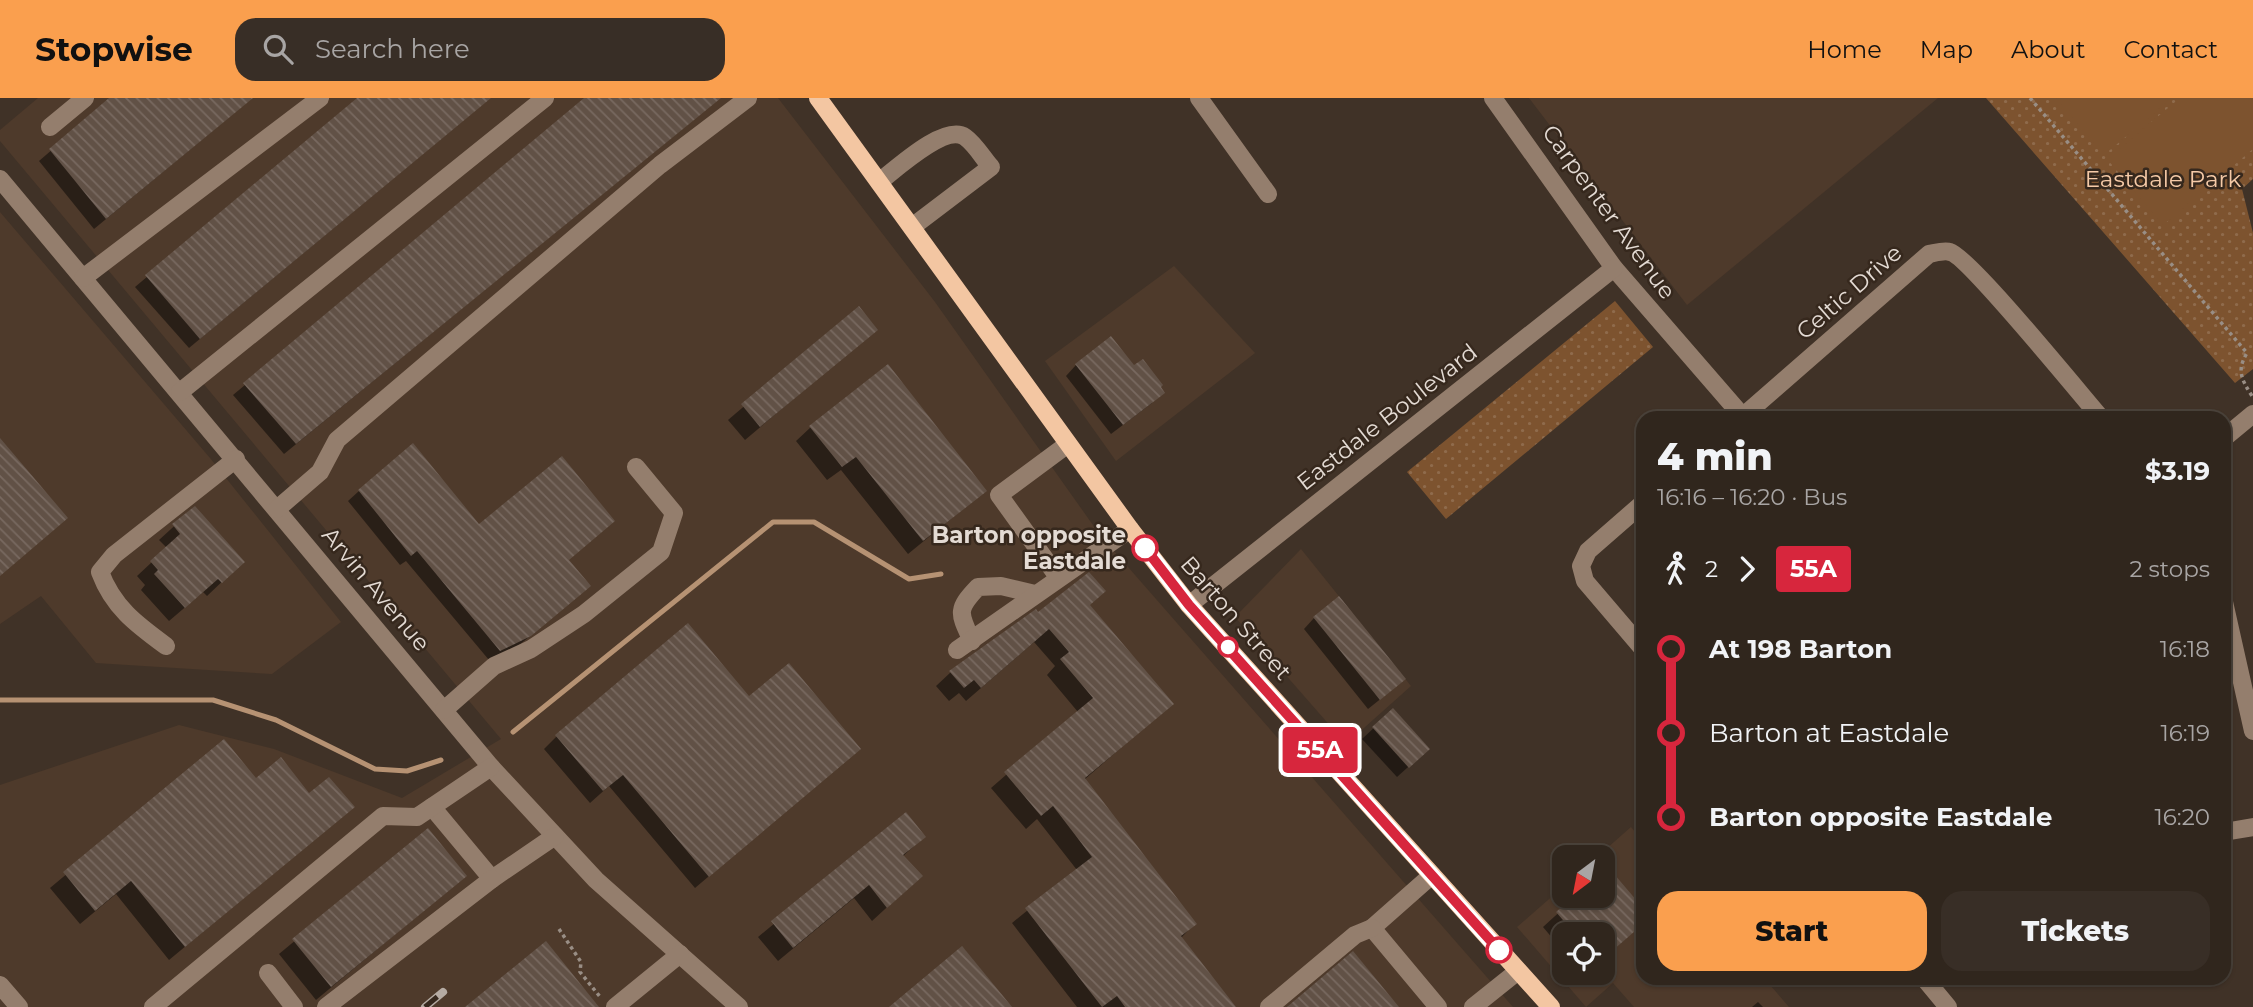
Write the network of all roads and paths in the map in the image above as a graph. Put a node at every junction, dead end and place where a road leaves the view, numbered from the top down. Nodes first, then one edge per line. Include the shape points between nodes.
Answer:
1 (85, 98) edge
2 (320, 98) edge
3 (545, 98) edge
4 (748, 98) edge
5 (818, 98) edge
6 (1199, 98) edge
7 (1493, 98) edge
8 (2030, 98) edge
9 (50, 127) dead end
10 (0, 179) edge
11 (879, 182) junction
12 (1268, 194) dead end
13 (912, 227) junction
14 (1614, 268) junction
15 (83, 278) junction
16 (2250, 354) edge
17 (180, 392) junction
18 (2253, 398) edge
19 (1736, 411) edge
20 (1750, 411) edge
21 (2095, 411) edge
22 (2253, 414) edge
23 (2231, 433) edge
24 (1068, 444) junction
25 (236, 459) junction
26 (636, 467) dead end
27 (277, 509) junction
28 (1636, 509) edge
29 (1130, 529) junction
30 (1058, 577) junction
31 (1035, 594) junction
32 (1189, 605) junction
33 (2231, 633) edge
34 (1636, 641) edge
35 (166, 646) dead end
36 (444, 710) junction
37 (2253, 731) edge
38 (491, 767) junction
39 (432, 807) junction
40 (2253, 827) edge
41 (2231, 831) edge
42 (555, 836) junction
43 (1432, 875) junction
44 (492, 880) junction
45 (1372, 928) junction
46 (559, 929) dead end
47 (680, 954) junction
48 (1518, 971) junction
49 (268, 973) dead end
50 (0, 985) edge
51 (1930, 985) edge
52 (610, 1005) edge
53 (19, 1007) edge
54 (153, 1007) edge
55 (294, 1007) edge
56 (326, 1007) edge
57 (738, 1007) edge
58 (1269, 1007) edge
59 (1438, 1007) edge
60 (1473, 1007) edge
61 (1551, 1007) edge
62 (1948, 1007) edge

1 - 9 street
2 - 15 street
3 - 17 street
4 - 27 street via 660,165 337,440 320,472
5 - 11 main road, Barton Street
6 - 12 street
7 - 14 street, Carpenter Avenue
8 - 16 path
10 - 15 street, Arvin Avenue
11 - 13 main road, Barton Street
11 - 13 street via 940,136 955,133 965,137 991,167
13 - 24 main road, Barton Street
14 - 19 street, Carpenter Avenue
14 - 32 street, Eastdale Boulevard
15 - 17 street, Arvin Avenue
16 - 18 path via 2240,365 2241,379
17 - 25 street, Arvin Avenue
20 - 21 street, Celtic Drive via 1928,254 1950,252 2000,300
22 - 23 street
24 - 29 main road, Barton Street
24 - 30 street via 999,495
25 - 27 street, Arvin Avenue
25 - 35 street via 114,555 100,572 108,595 126,616
26 - 36 street via 674,513 661,552 584,614 531,649 494,666
27 - 36 street, Arvin Avenue
28 - 34 street via 1588,551 1581,566 1585,581
29 - 30 street
29 - 32 main road, Barton Street
30 - 31 street
31 - 31 street via 964,646 961,605 978,587 1001,586
32 - 43 main road, Barton Street
33 - 37 street
36 - 38 street, Arvin Avenue
38 - 39 street
38 - 42 street, Arvin Avenue
39 - 44 street
39 - 54 street via 417,817 383,816
40 - 41 street
42 - 44 street
42 - 47 street, Arvin Avenue via 596,880
43 - 45 street
43 - 48 main road, Barton Street
44 - 56 street
45 - 58 street via 1355,935
45 - 59 street
46 - 52 path via 581,962 580,972
47 - 52 street
47 - 57 street, Arvin Avenue
48 - 60 street
48 - 61 main road, Barton Street
49 - 55 street
50 - 53 street
51 - 62 street

